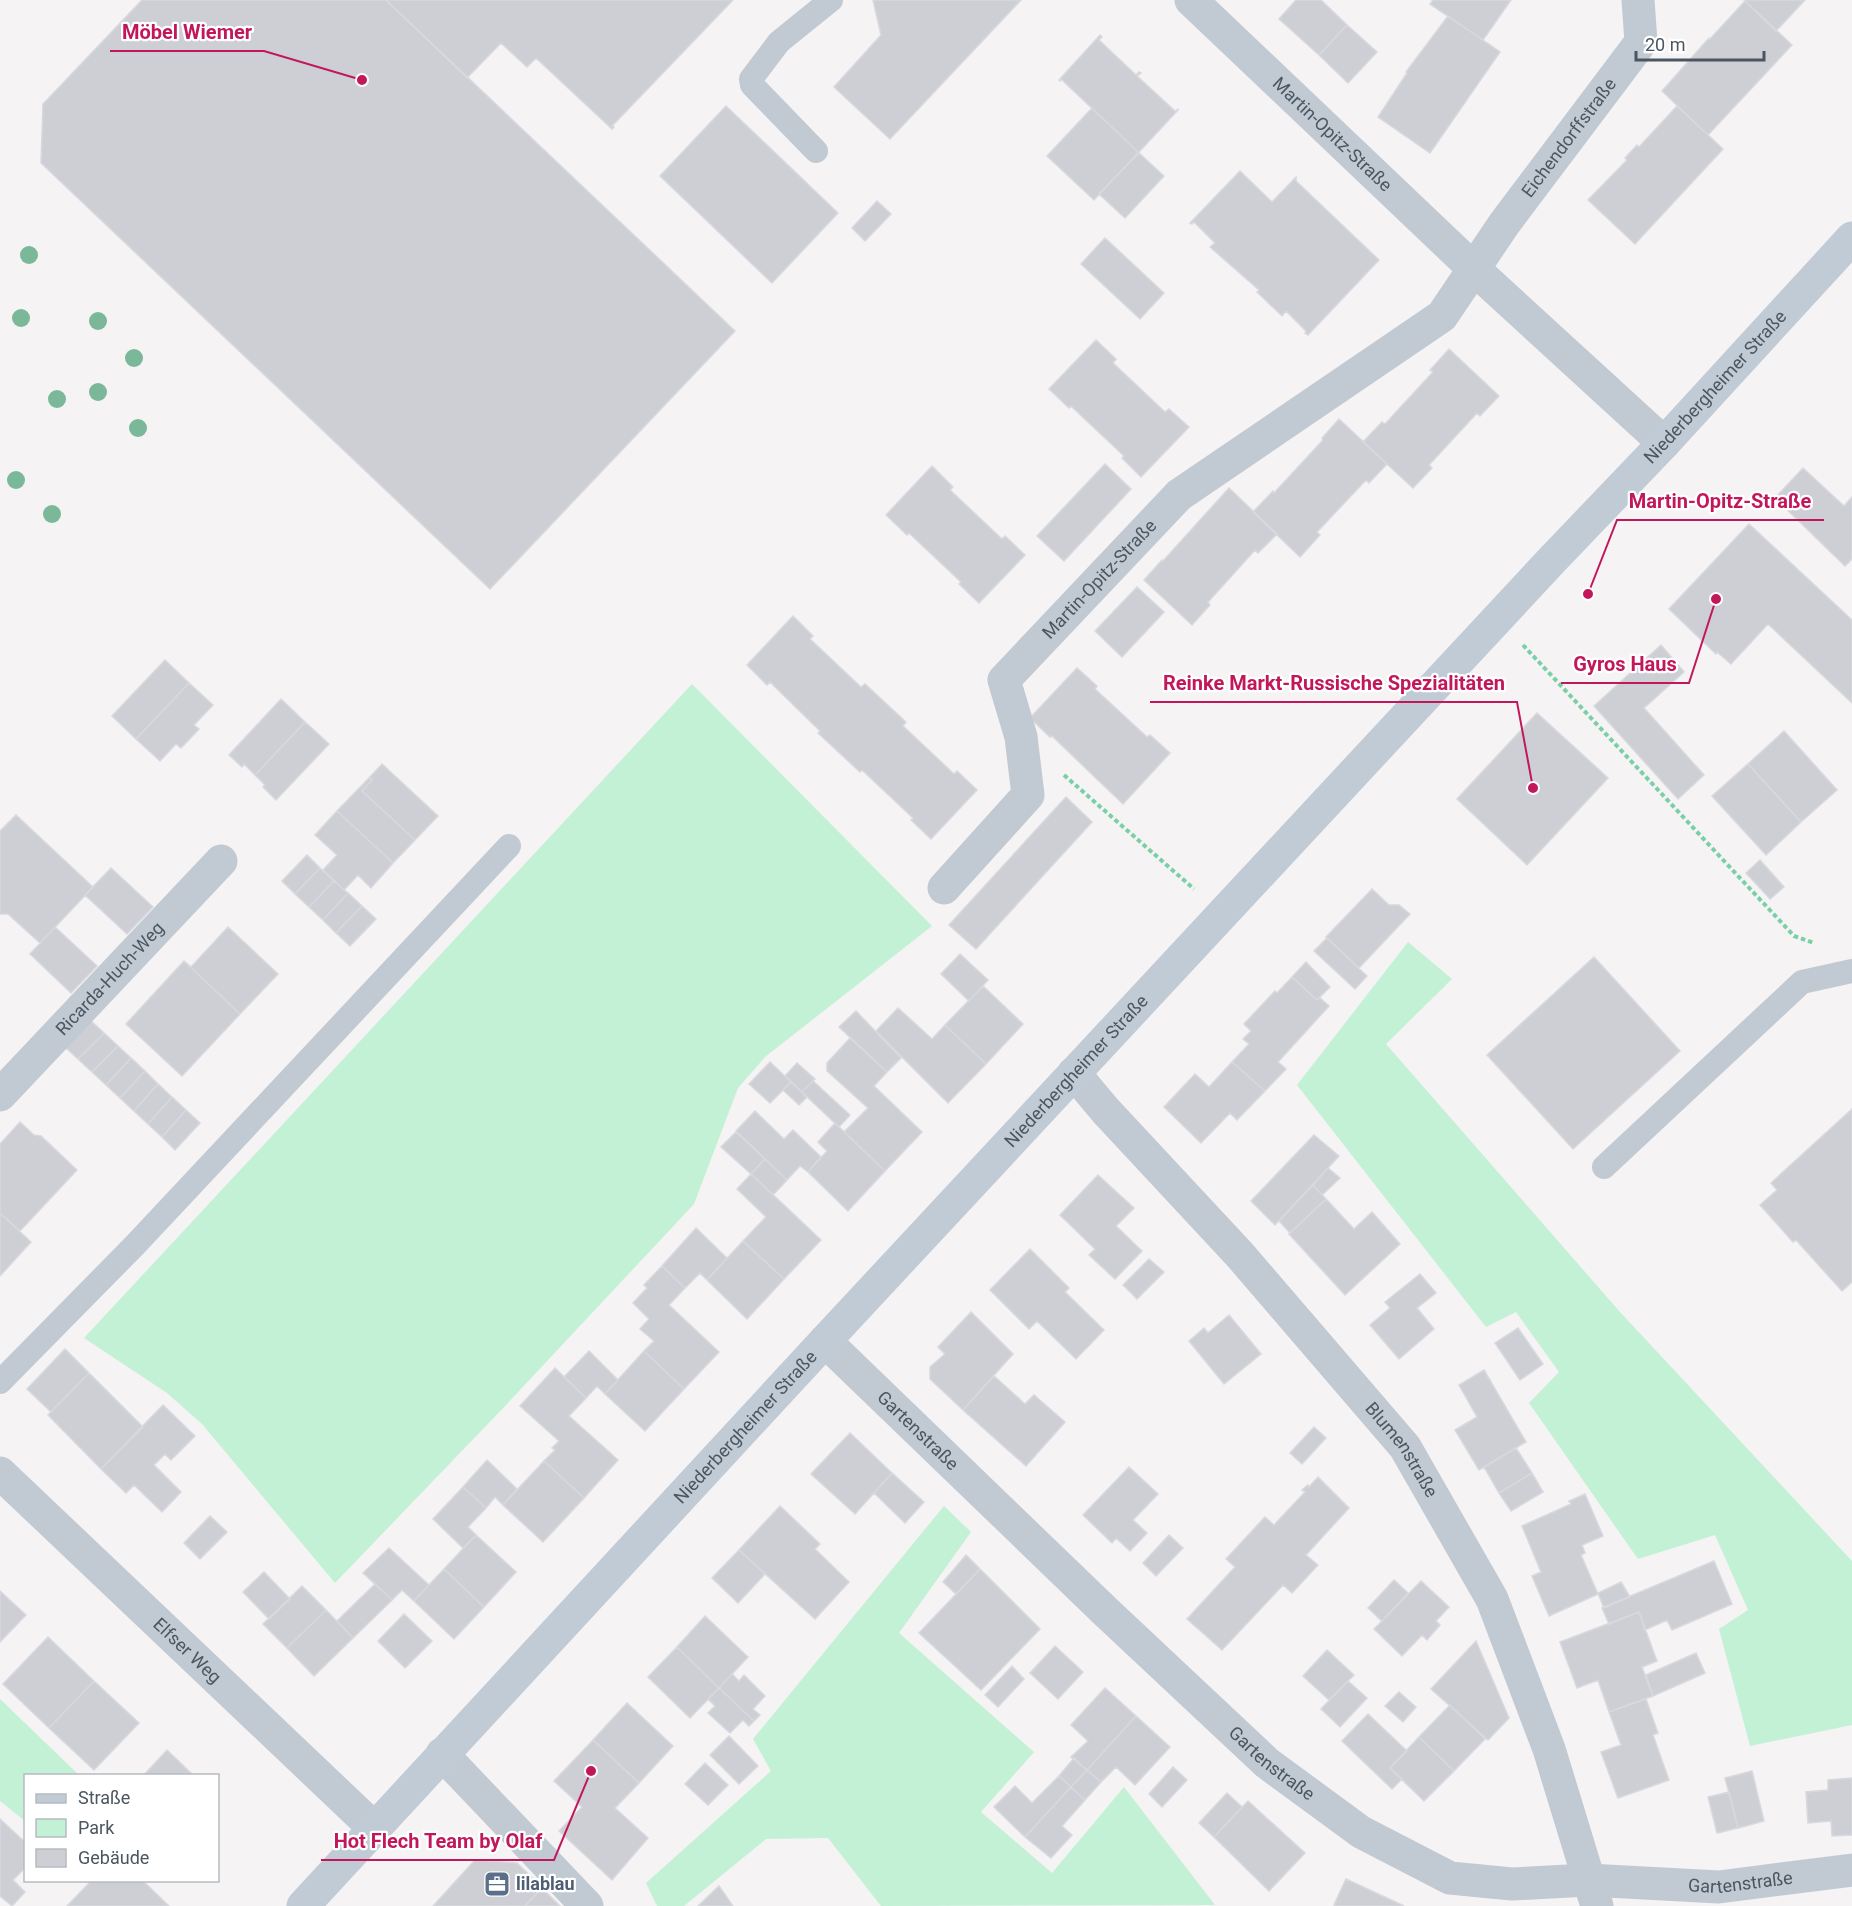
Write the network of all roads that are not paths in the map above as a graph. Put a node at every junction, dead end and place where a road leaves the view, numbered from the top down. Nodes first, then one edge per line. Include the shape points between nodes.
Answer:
1 (831, 0) edge
2 (1191, 0) edge
3 (1638, 0) edge
4 (816, 151) dead end
5 (1852, 238) edge
6 (1474, 269) junction
7 (1664, 443) junction
8 (509, 846) dead end
9 (221, 861) dead end
10 (944, 888) dead end
11 (1852, 971) edge
12 (1074, 1073) junction
13 (0, 1095) edge
14 (1604, 1167) dead end
15 (825, 1341) junction
16 (0, 1382) edge
17 (0, 1473) edge
18 (442, 1755) junction
19 (374, 1828) junction
20 (1852, 1870) edge
21 (1592, 1893) edge
22 (303, 1906) edge
23 (587, 1906) edge

1 - 4 lane via 779,42 750,79
2 - 6 street, Martin-Opitz-Straße
3 - 6 street, Eichendorffstraße via 1641,42
5 - 7 main road, Niederbergheimer Straße
6 - 7 street, Martin-Opitz-Straße
6 - 10 street, Martin-Opitz-Straße via 1442,316 1179,495 1004,680 1021,737 1028,795
7 - 12 main road, Niederbergheimer Straße
8 - 16 lane via 135,1245
9 - 13 street, Ricarda-Huch-Weg
11 - 14 lane via 1802,982
12 - 15 main road, Niederbergheimer Straße
12 - 21 street, Blumenstraße via 1240,1256 1405,1447 1492,1599 1549,1749
15 - 18 main road, Niederbergheimer Straße
15 - 21 street, Gartenstraße via 1267,1763 1361,1832 1450,1878
17 - 19 street, Elfser Weg
18 - 19 main road, Niederbergheimer Straße
18 - 23 street
19 - 22 main road, Niederbergheimer Straße
20 - 21 street, Gartenstraße via 1719,1887

